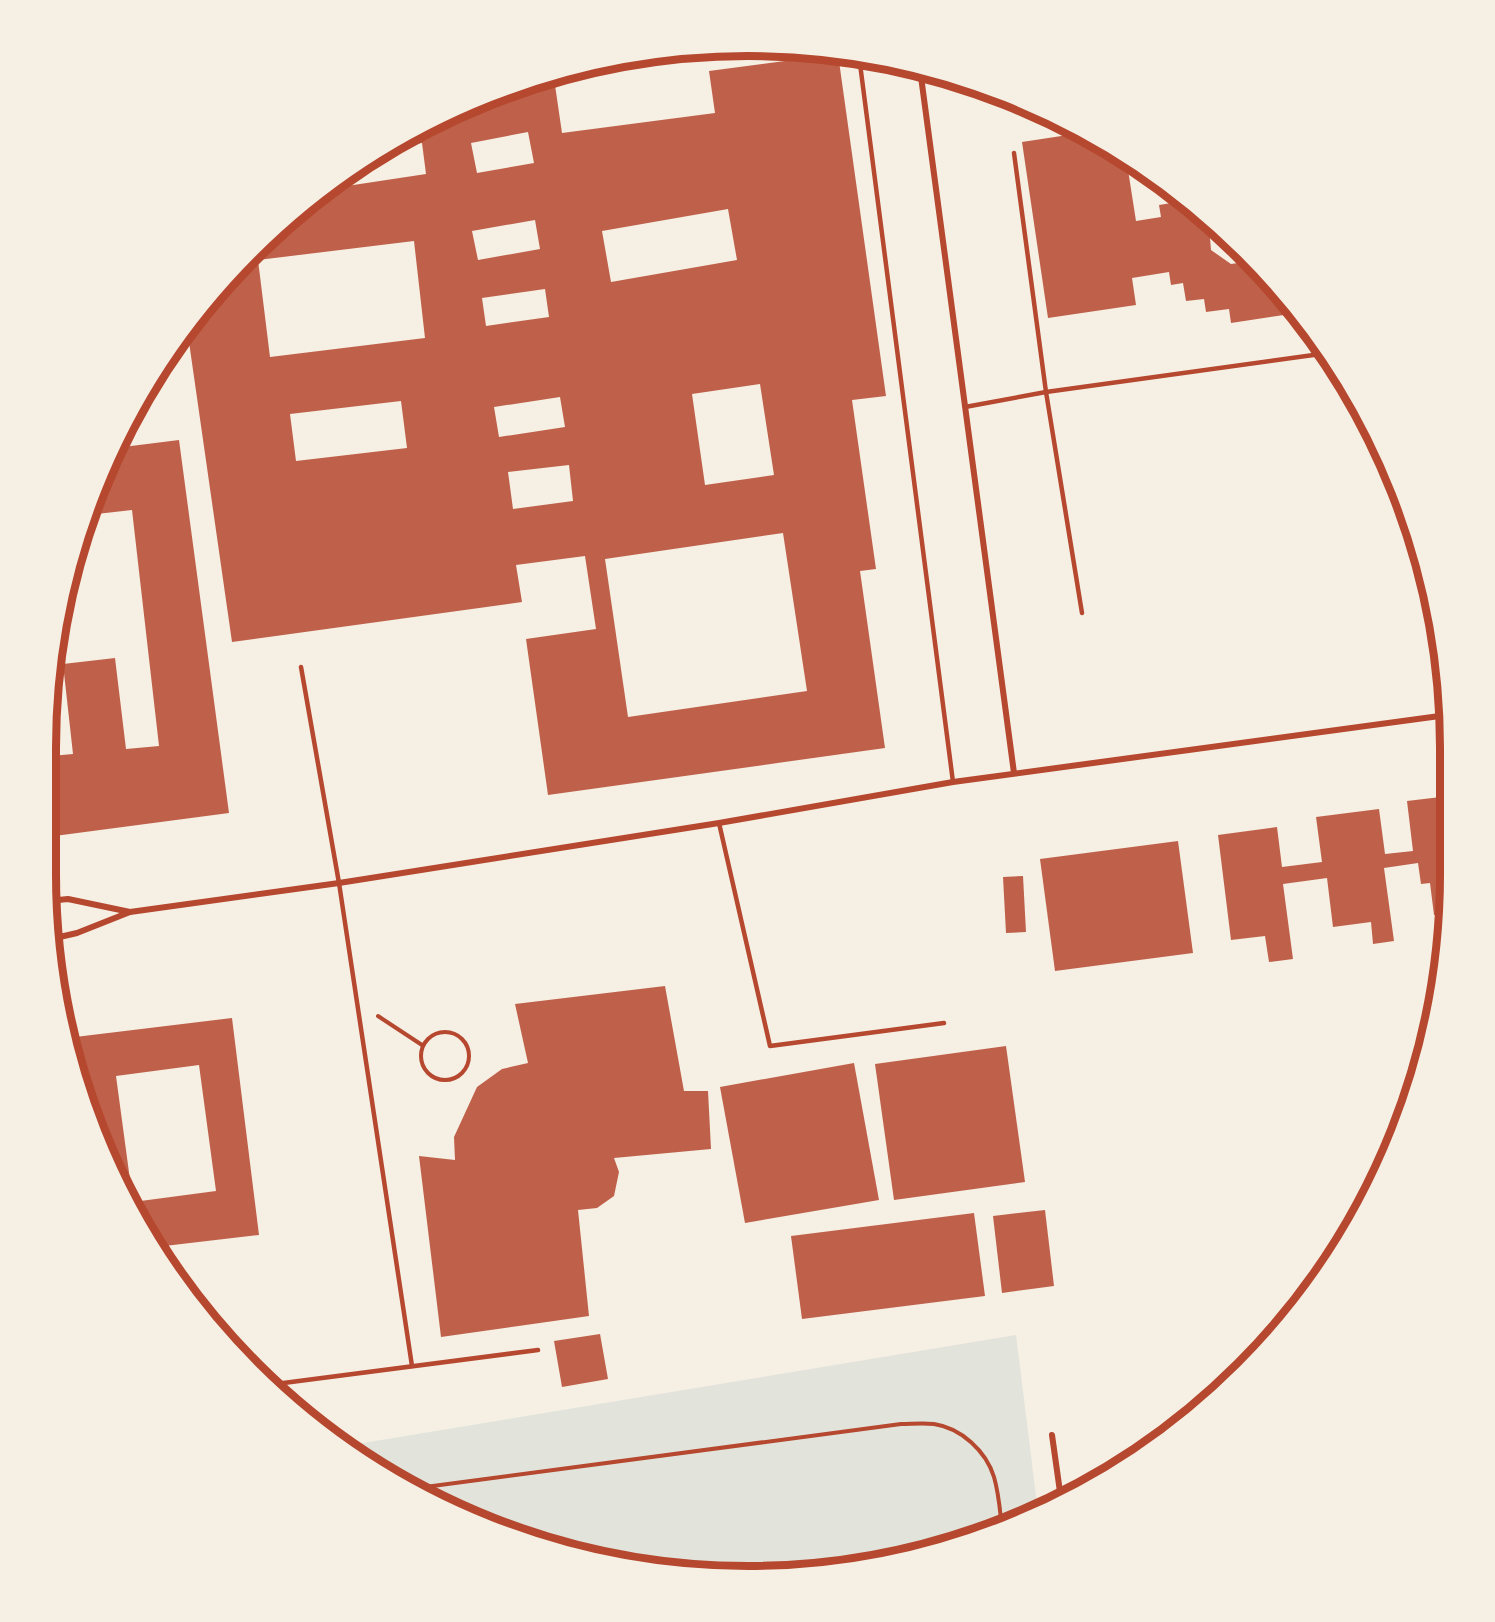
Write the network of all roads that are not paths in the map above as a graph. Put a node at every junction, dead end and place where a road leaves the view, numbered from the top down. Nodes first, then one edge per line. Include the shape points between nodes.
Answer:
1 (860, 65) edge
2 (921, 78) edge
3 (1014, 153) dead end
4 (1317, 355) edge
5 (1046, 392) junction
6 (965, 407) junction
7 (1082, 613) dead end
8 (301, 667) dead end
9 (1439, 716) edge
10 (1014, 773) junction
11 (953, 782) junction
12 (719, 823) junction
13 (339, 883) junction
14 (57, 900) edge
15 (130, 912) junction
16 (59, 937) edge
17 (944, 1023) dead end
18 (538, 1350) dead end
19 (412, 1366) junction
20 (279, 1384) edge
21 (1052, 1435) dead end
22 (1060, 1492) edge

1 - 11 lane
2 - 6 street
3 - 5 lane
4 - 5 lane
5 - 6 lane
5 - 7 lane
6 - 10 street
8 - 13 lane
9 - 10 street
10 - 11 street
11 - 12 street
12 - 13 street
12 - 17 lane via 770,1046
13 - 15 street
13 - 19 lane
14 - 15 street
15 - 16 street
18 - 19 lane
19 - 20 lane
21 - 22 street

